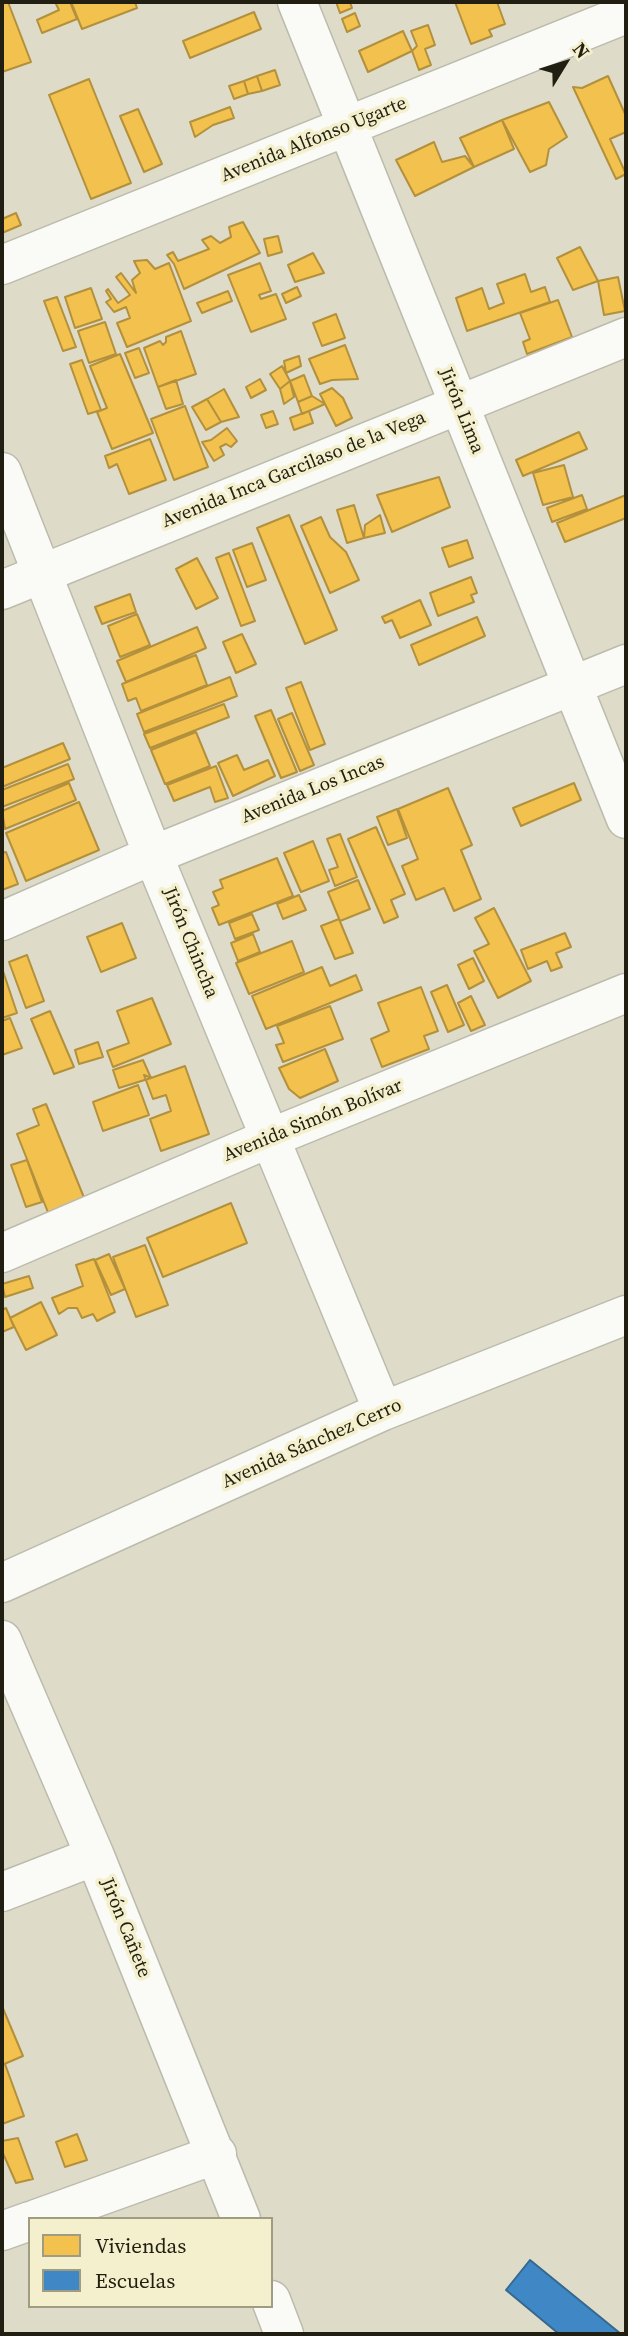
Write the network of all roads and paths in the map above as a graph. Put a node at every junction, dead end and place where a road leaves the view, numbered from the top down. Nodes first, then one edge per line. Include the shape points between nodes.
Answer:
1 (297, 2) edge
2 (626, 15) edge
3 (348, 126) junction
4 (2, 265) edge
5 (626, 337) edge
6 (458, 403) junction
7 (2, 472) edge
8 (42, 573) junction
9 (2, 590) edge
10 (626, 664) edge
11 (572, 686) junction
12 (626, 819) edge
13 (153, 855) junction
14 (2, 921) edge
15 (626, 993) edge
16 (270, 1138) junction
17 (2, 1253) edge
18 (626, 1315) edge
19 (383, 1411) junction
20 (2, 1583) edge
21 (2, 1640) edge
22 (95, 1856) junction
23 (2, 1892) edge
24 (217, 2154) junction
25 (42, 2217) edge
26 (240, 2217) edge
27 (28, 2222) edge
28 (2, 2231) edge
29 (273, 2305) edge
30 (284, 2334) edge

1 - 3 street, Jirón Lima
2 - 3 street, Avenida Alfonso Ugarte
3 - 4 street, Avenida Alfonso Ugarte
3 - 6 street, Jirón Lima
5 - 6 street, Avenida Inca Garcilaso de la Vega
6 - 8 street, Avenida Inca Garcilaso de la Vega
6 - 11 street, Jirón Lima
7 - 8 street, Jirón Chincha
8 - 9 street, Avenida Inca Garcilaso de la Vega
8 - 13 street, Jirón Chincha
10 - 11 street, Avenida Los Incas
11 - 12 street, Jirón Lima
11 - 13 street, Avenida Los Incas
13 - 14 street, Avenida Los Incas
13 - 16 street, Jirón Chincha
15 - 16 street, Avenida Simón Bolívar
16 - 17 street, Avenida Simón Bolívar
16 - 19 street, Jirón Chincha
18 - 19 street, Avenida Sánchez Cerro
19 - 20 street, Avenida Sánchez Cerro
21 - 22 street, Jirón Cañete
22 - 23 street
22 - 24 street, Jirón Cañete
24 - 25 street
24 - 26 street, Jirón Cañete
27 - 28 street
29 - 30 street

